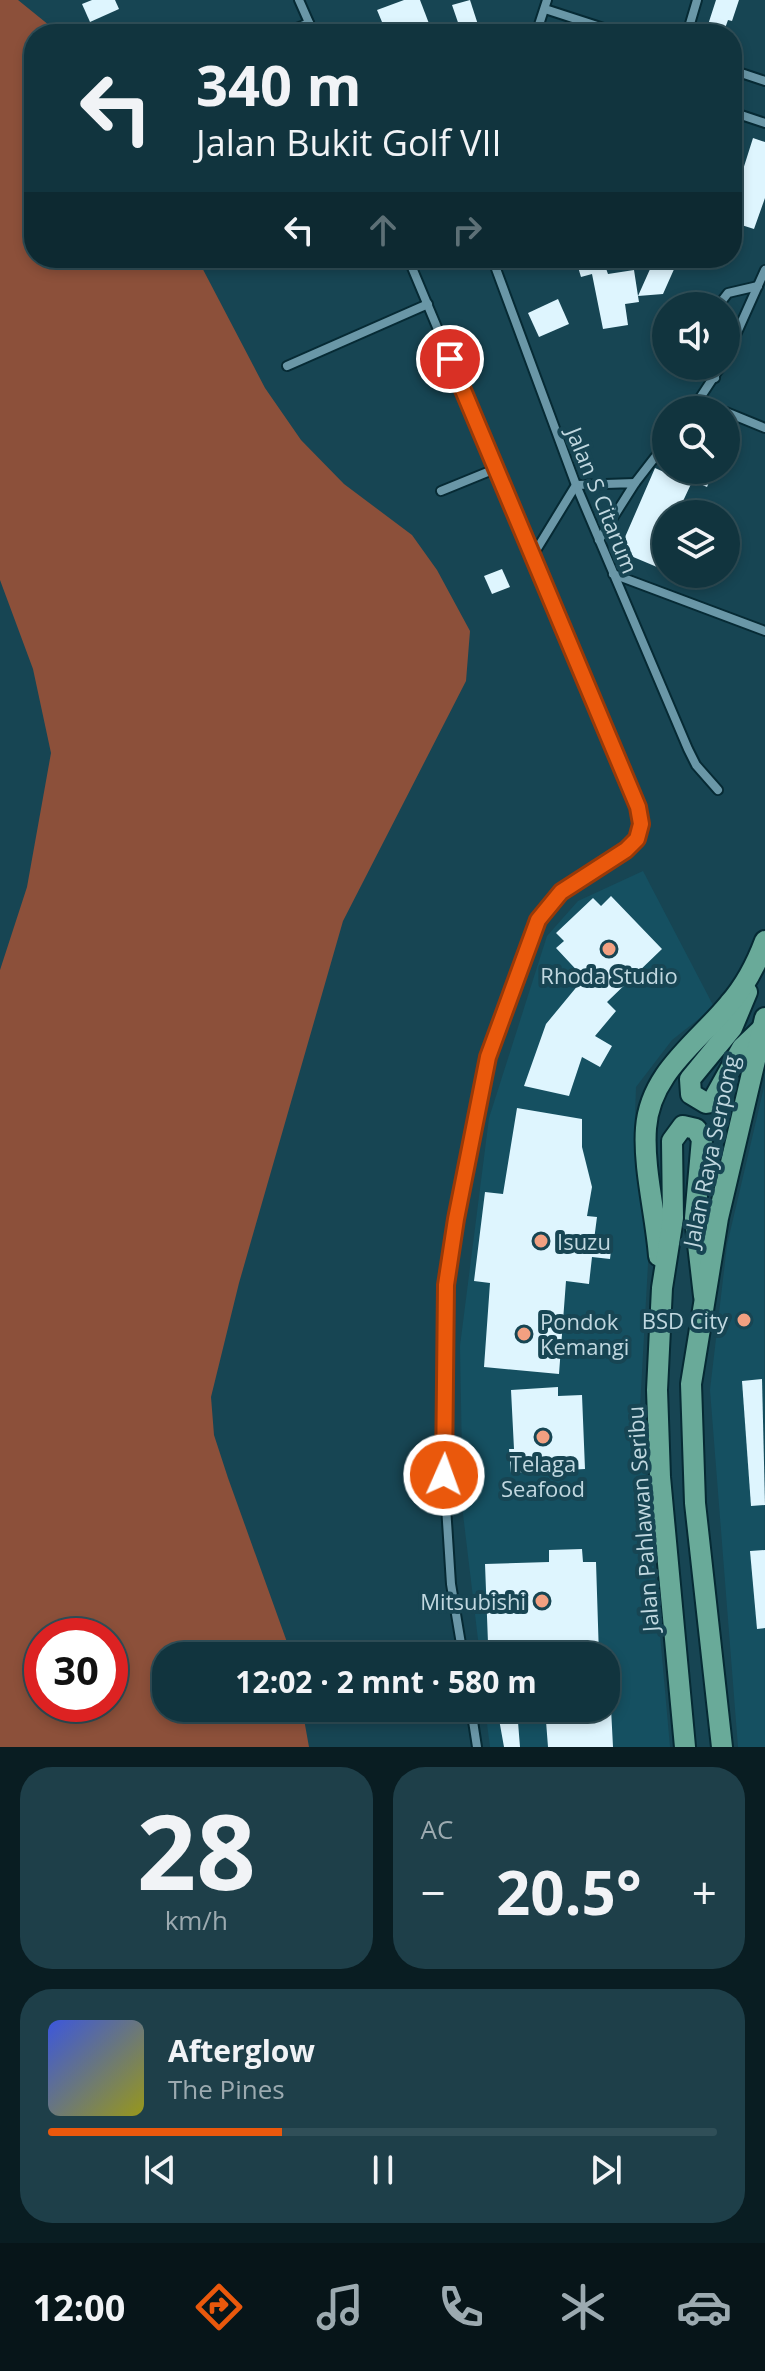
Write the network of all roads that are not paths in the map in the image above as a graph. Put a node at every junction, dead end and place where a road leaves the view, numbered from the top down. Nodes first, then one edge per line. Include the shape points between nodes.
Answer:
1 (299, 0) edge
2 (697, 0) edge
3 (546, 4) edge
4 (309, 23) edge
5 (539, 24) edge
6 (597, 24) edge
7 (690, 24) edge
8 (742, 73) edge
9 (765, 81) edge
10 (742, 115) edge
11 (765, 123) edge
12 (412, 268) edge
13 (496, 268) edge
14 (765, 270) edge
15 (758, 286) junction
16 (732, 292) edge
17 (428, 304) junction
18 (740, 326) edge
19 (287, 366) dead end
20 (740, 418) edge
21 (765, 428) edge
22 (652, 461) edge
23 (495, 469) junction
24 (635, 483) junction
25 (576, 485) junction
26 (441, 491) dead end
27 (599, 540) junction
28 (532, 557) junction
29 (613, 574) junction
30 (765, 631) edge
31 (718, 790) dead end
32 (765, 941) edge
33 (754, 969) junction
34 (763, 1024) edge
35 (662, 1288) junction
36 (704, 1296) junction
37 (461, 1642) edge
38 (473, 1722) edge
39 (477, 1747) edge
40 (685, 1747) edge
41 (722, 1747) edge

1 - 4 street
2 - 7 street
3 - 5 street
3 - 6 street
8 - 9 street
10 - 11 street
12 - 17 street
13 - 25 street, Jalan S Citarum
14 - 15 street
15 - 16 street
15 - 18 street
17 - 19 street
17 - 23 street
20 - 21 street
22 - 24 street
23 - 26 street
23 - 28 street
24 - 25 street
24 - 27 street
25 - 27 street, Jalan S Citarum
25 - 28 street
27 - 29 street, Jalan S Citarum
28 - 37 street via 641,824 637,839 626,850 561,892 538,920 488,1057 446,1285 444,1489
29 - 30 street
29 - 31 street, Jalan S Citarum via 688,749
32 - 33 main road, Jalan Raya Serpong
33 - 34 main road via 732,1028 690,1079 691,1094 712,1102 742,1048
33 - 35 main road, Jalan Raya Serpong via 730,1004 672,1065 650,1106 648,1160
34 - 36 main road, Jalan Raya Serpong
35 - 36 main road via 673,1218 672,1141 677,1130 690,1127 702,1139 695,1218
35 - 40 main road, Jalan Pahlawan Seribu via 660,1477
36 - 41 main road via 691,1384 692,1444
38 - 39 street

